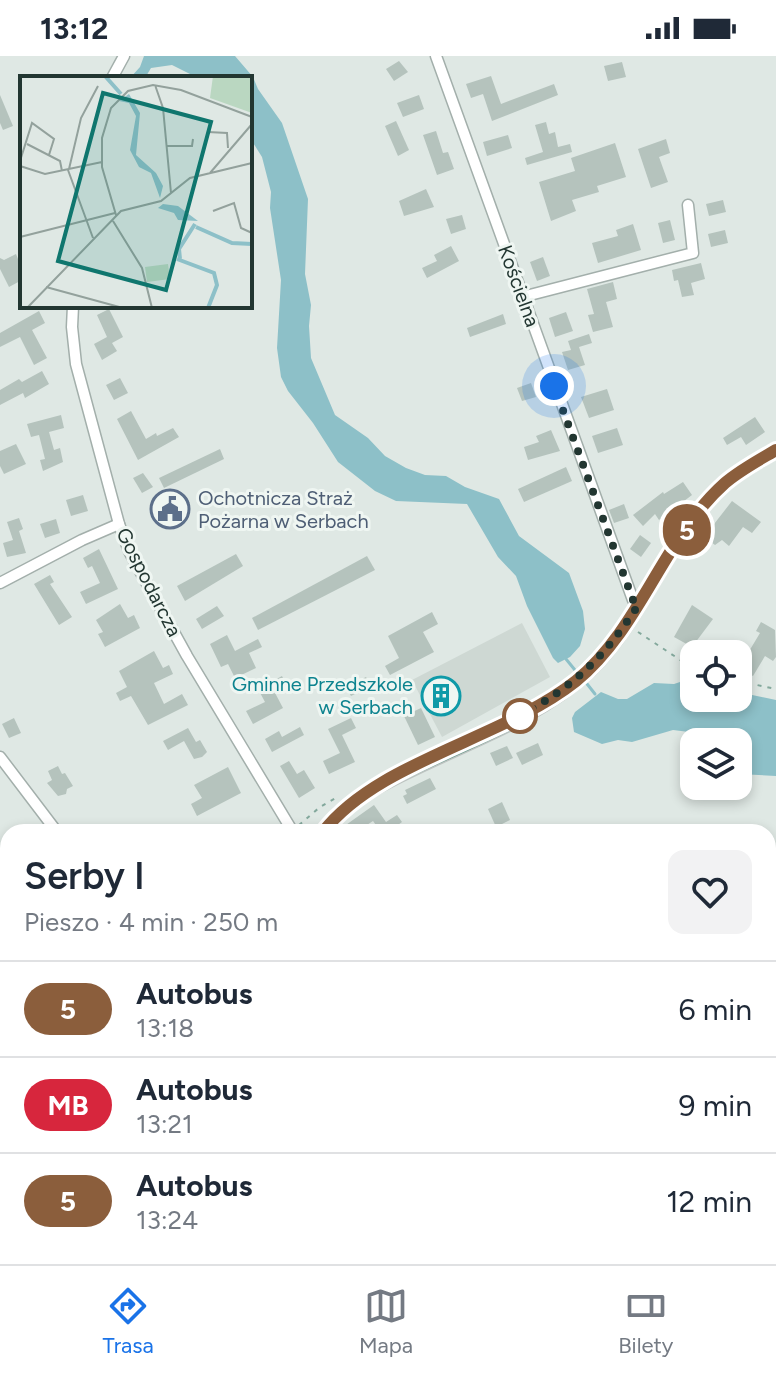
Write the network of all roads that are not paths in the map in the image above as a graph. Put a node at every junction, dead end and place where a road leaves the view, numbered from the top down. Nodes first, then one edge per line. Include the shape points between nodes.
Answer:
1 (124, 56) edge
2 (436, 56) edge
3 (113, 76) edge
4 (688, 205) dead end
5 (522, 297) junction
6 (73, 308) edge
7 (776, 450) edge
8 (119, 524) junction
9 (0, 583) edge
10 (639, 604) junction
11 (0, 757) edge
12 (51, 824) edge
13 (288, 824) edge
14 (331, 824) edge

1 - 3 street
2 - 5 street, Kościelna
4 - 5 street via 693,253
5 - 10 street, Kościelna via 633,600
6 - 8 street, Gospodarcza via 76,364
7 - 10 main road via 737,474 708,501
8 - 9 street
8 - 13 street, Gospodarcza via 150,591
10 - 14 main road via 580,677 515,719 373,789
11 - 12 street

